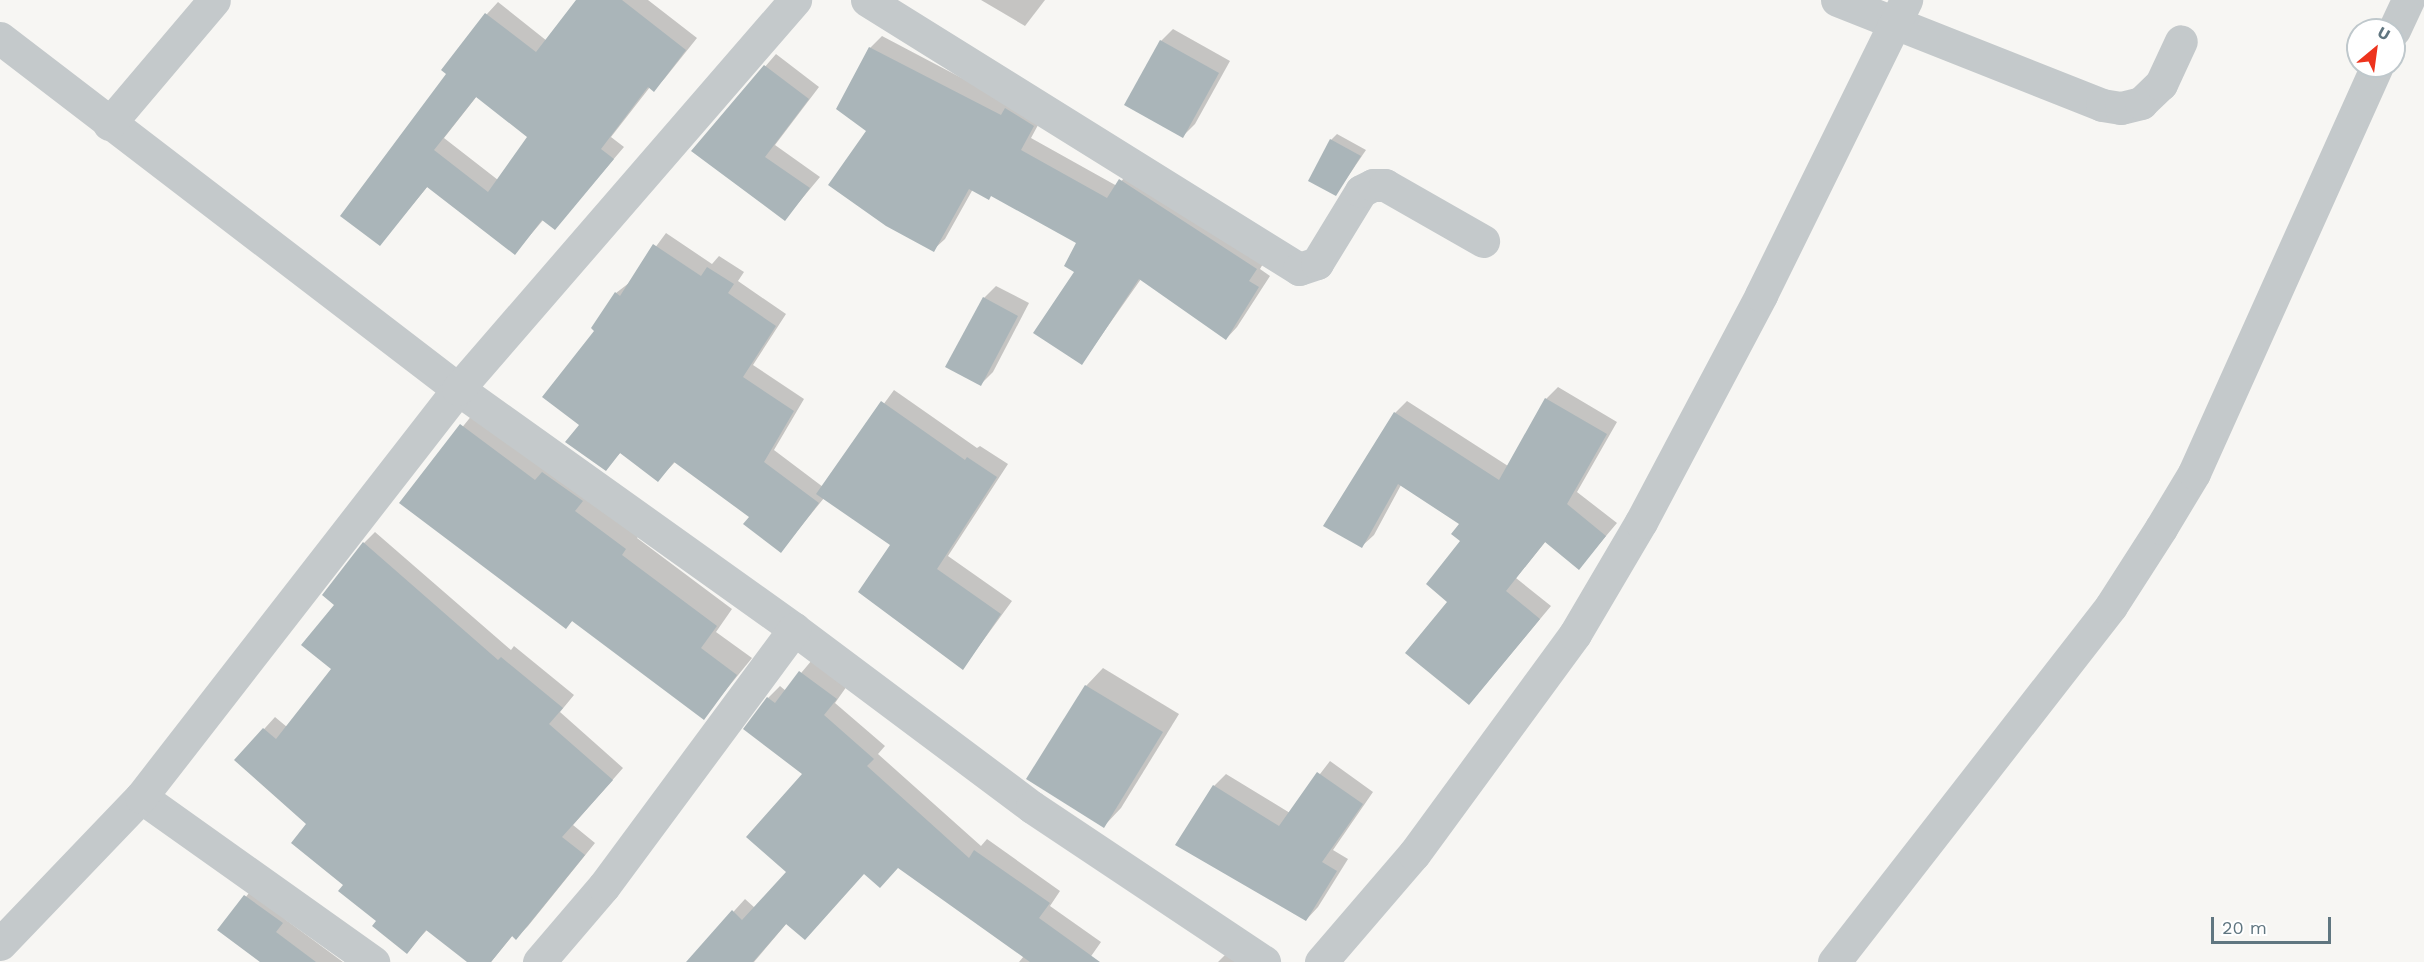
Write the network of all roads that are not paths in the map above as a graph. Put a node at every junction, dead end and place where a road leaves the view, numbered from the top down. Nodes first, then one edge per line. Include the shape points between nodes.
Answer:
1 (214, 0) edge
2 (795, 0) edge
3 (867, 0) edge
4 (1837, 0) edge
5 (2408, 0) edge
6 (1900, 11) edge
7 (2400, 18) edge
8 (0, 38) edge
9 (2181, 41) dead end
10 (2372, 78) edge
11 (110, 124) junction
12 (1483, 241) dead end
13 (458, 389) junction
14 (794, 629) junction
15 (141, 797) junction
16 (0, 944) edge
17 (373, 962) edge
18 (539, 962) edge
19 (1264, 962) edge
20 (1321, 962) edge
21 (1834, 962) edge

1 - 11 street
2 - 13 street
3 - 12 street via 1299,269 1317,264 1361,191 1373,185 1385,185
4 - 6 street
5 - 7 street
6 - 9 street via 2102,105 2121,108 2141,103 2161,84
6 - 20 street via 1750,315 1641,522 1575,634 1414,854
8 - 11 street
10 - 21 street via 2194,473 2167,518 2104,615
11 - 13 street
13 - 14 street
13 - 15 street
14 - 18 street via 604,886
14 - 19 street via 1032,807
15 - 16 street
15 - 17 street

